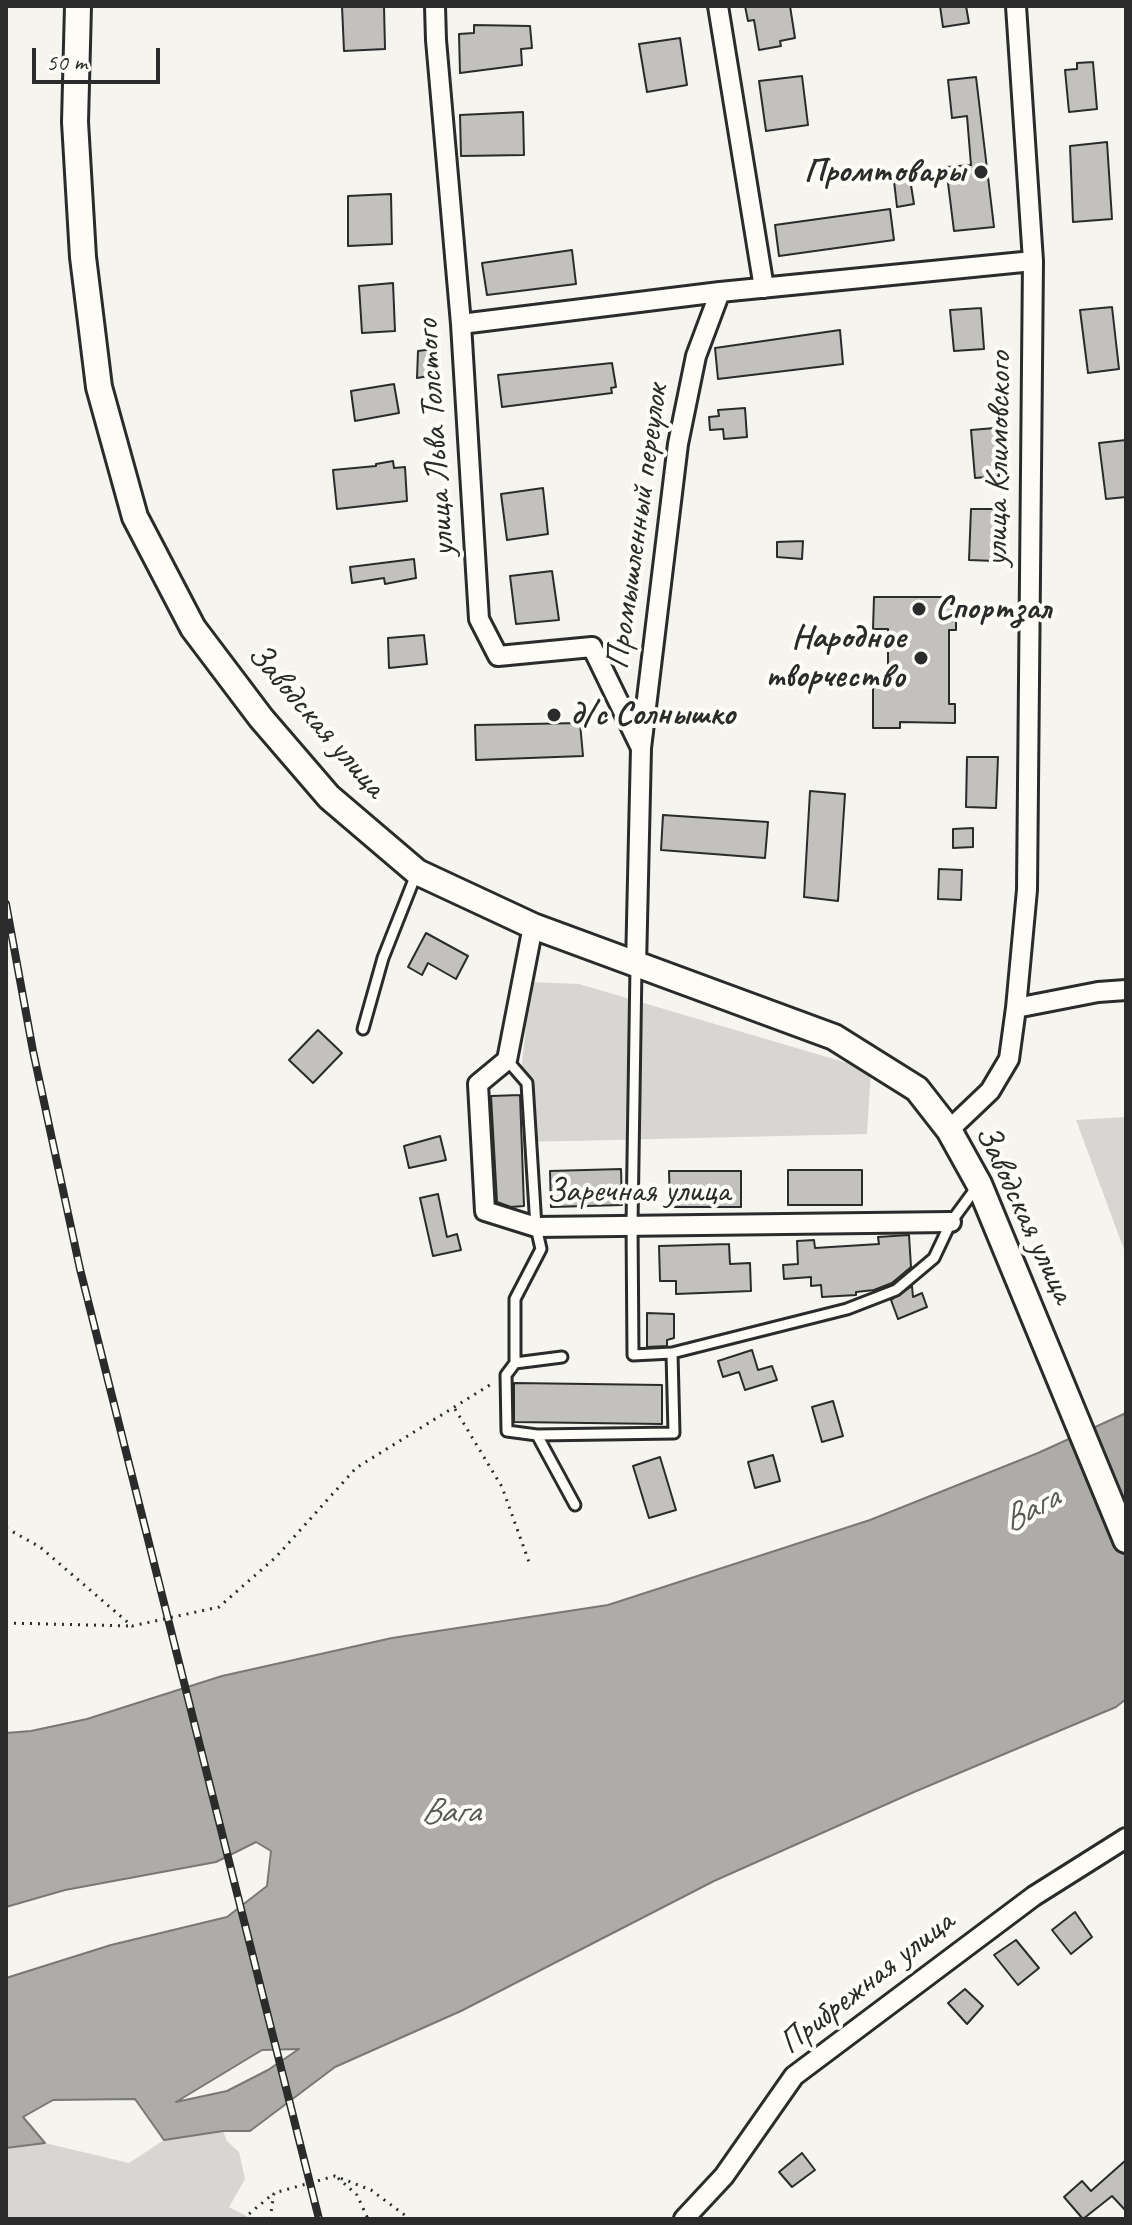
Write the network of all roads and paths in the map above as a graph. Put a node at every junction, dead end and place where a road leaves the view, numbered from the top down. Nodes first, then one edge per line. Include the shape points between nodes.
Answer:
1 (78, 6) edge
2 (435, 6) edge
3 (718, 6) edge
4 (1016, 6) edge
5 (1033, 261) junction
6 (764, 288) junction
7 (720, 292) junction
8 (461, 324) junction
9 (641, 748) junction
10 (417, 872) junction
11 (533, 926) junction
12 (636, 966) junction
13 (1126, 990) edge
14 (1016, 1008) junction
15 (363, 1029) dead end
16 (507, 1060) junction
17 (949, 1130) junction
18 (979, 1184) junction
19 (951, 1222) junction
20 (632, 1224) junction
21 (536, 1227) junction
22 (672, 1353) junction
23 (562, 1357) dead end
24 (515, 1363) junction
25 (506, 1375) junction
26 (455, 1409) junction
27 (537, 1435) junction
28 (575, 1505) dead end
29 (6, 1528) edge
30 (1126, 1540) edge
31 (529, 1562) dead end
32 (6, 1623) edge
33 (132, 1626) junction
34 (1126, 1838) edge
35 (335, 2176) junction
36 (274, 2193) junction
37 (243, 2219) edge
38 (270, 2219) edge
39 (368, 2219) edge
40 (410, 2219) edge
41 (684, 2219) edge

1 - 10 main road, Заводская улица via 75,122 83,257 99,387 135,517 193,628 261,718 329,797
2 - 8 street, улица Льва Толстого
3 - 6 street
4 - 5 street, улица Климовского
5 - 6 street
5 - 14 street, улица Климовского via 1027,890
6 - 7 street
7 - 8 street
7 - 9 street, Промышленный переулок via 696,356 678,444
8 - 9 street, улица Льва Толстого via 479,619 498,656 592,647
9 - 12 street, Промышленный переулок
10 - 11 main road, Заводская улица
10 - 15 lane via 383,958
11 - 12 main road, Заводская улица
11 - 16 street
12 - 17 main road, Заводская улица via 834,1037 917,1089
12 - 20 lane
13 - 14 street
14 - 17 street, улица Климовского via 1009,1059 990,1091
16 - 21 lane via 527,1083
16 - 21 street, Заречная улица via 478,1084 485,1211
17 - 18 main road, Заводская улица
18 - 19 lane
18 - 30 main road, Заводская улица
19 - 20 street, Заречная улица
19 - 22 lane via 934,1258 896,1290 847,1309
20 - 21 street, Заречная улица
20 - 22 lane via 633,1355
21 - 24 lane via 541,1249 515,1299
22 - 27 lane via 674,1433
23 - 24 lane
24 - 25 lane
25 - 26 path
25 - 27 lane via 507,1431
26 - 31 path via 502,1487
26 - 33 path via 356,1468 276,1557 219,1607
27 - 28 lane
29 - 33 path via 40,1547
32 - 33 path
34 - 41 street, Прибрежная улица via 1034,1896 794,2076 724,2176
35 - 36 path
35 - 39 path via 357,2195
35 - 40 path via 371,2190
36 - 37 path
36 - 38 path

